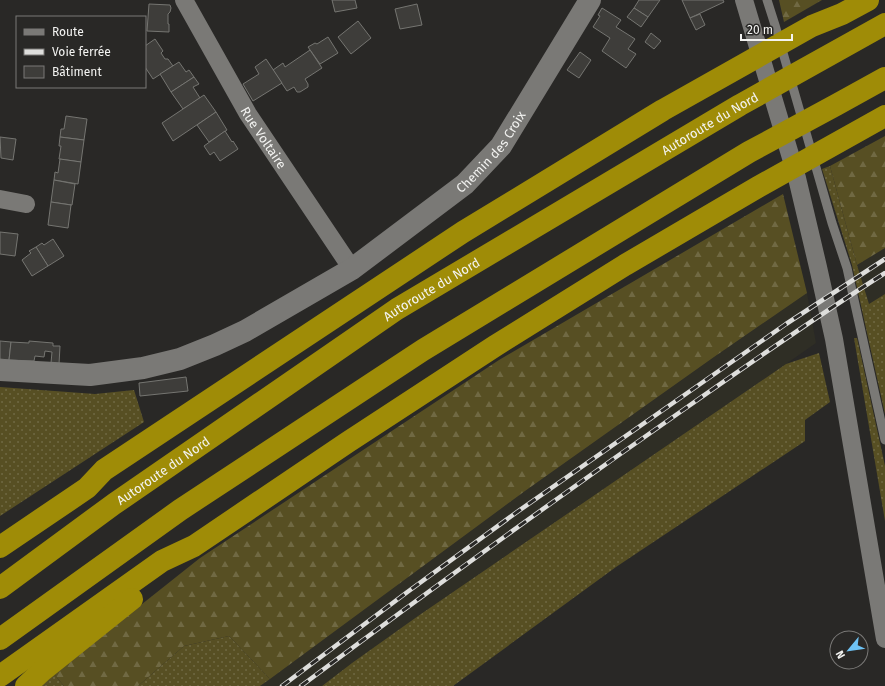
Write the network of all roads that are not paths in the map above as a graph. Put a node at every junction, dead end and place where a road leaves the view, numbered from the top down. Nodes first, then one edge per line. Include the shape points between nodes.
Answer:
1 (184, 0) edge
2 (590, 0) edge
3 (744, 0) edge
4 (767, 0) edge
5 (847, 0) edge
6 (868, 0) edge
7 (885, 24) edge
8 (812, 26) junction
9 (885, 78) edge
10 (885, 116) edge
11 (0, 199) edge
12 (26, 204) dead end
13 (352, 269) junction
14 (0, 370) edge
15 (885, 440) edge
16 (104, 470) junction
17 (0, 533) edge
18 (194, 546) junction
19 (0, 547) edge
20 (0, 588) edge
21 (0, 639) edge
22 (885, 639) edge
23 (0, 676) edge
24 (26, 686) edge

1 - 13 street, Rue Voltaire via 248,114
2 - 13 main road, Chemin des Croix via 501,146 465,184
3 - 22 street via 797,178 820,274
4 - 15 lane via 847,268
5 - 8 highway
6 - 8 highway
7 - 20 highway, Autoroute du Nord via 740,105 397,309 114,504
8 - 16 highway via 663,110 463,232
9 - 21 highway via 749,152 423,350 180,510
10 - 18 highway via 758,187 495,346
11 - 12 street
13 - 14 main road, Chemin des Croix via 244,331 216,345 180,358 143,368 90,375
16 - 17 highway via 81,478
16 - 19 highway via 87,488
18 - 23 highway via 162,561
18 - 24 highway via 169,570

